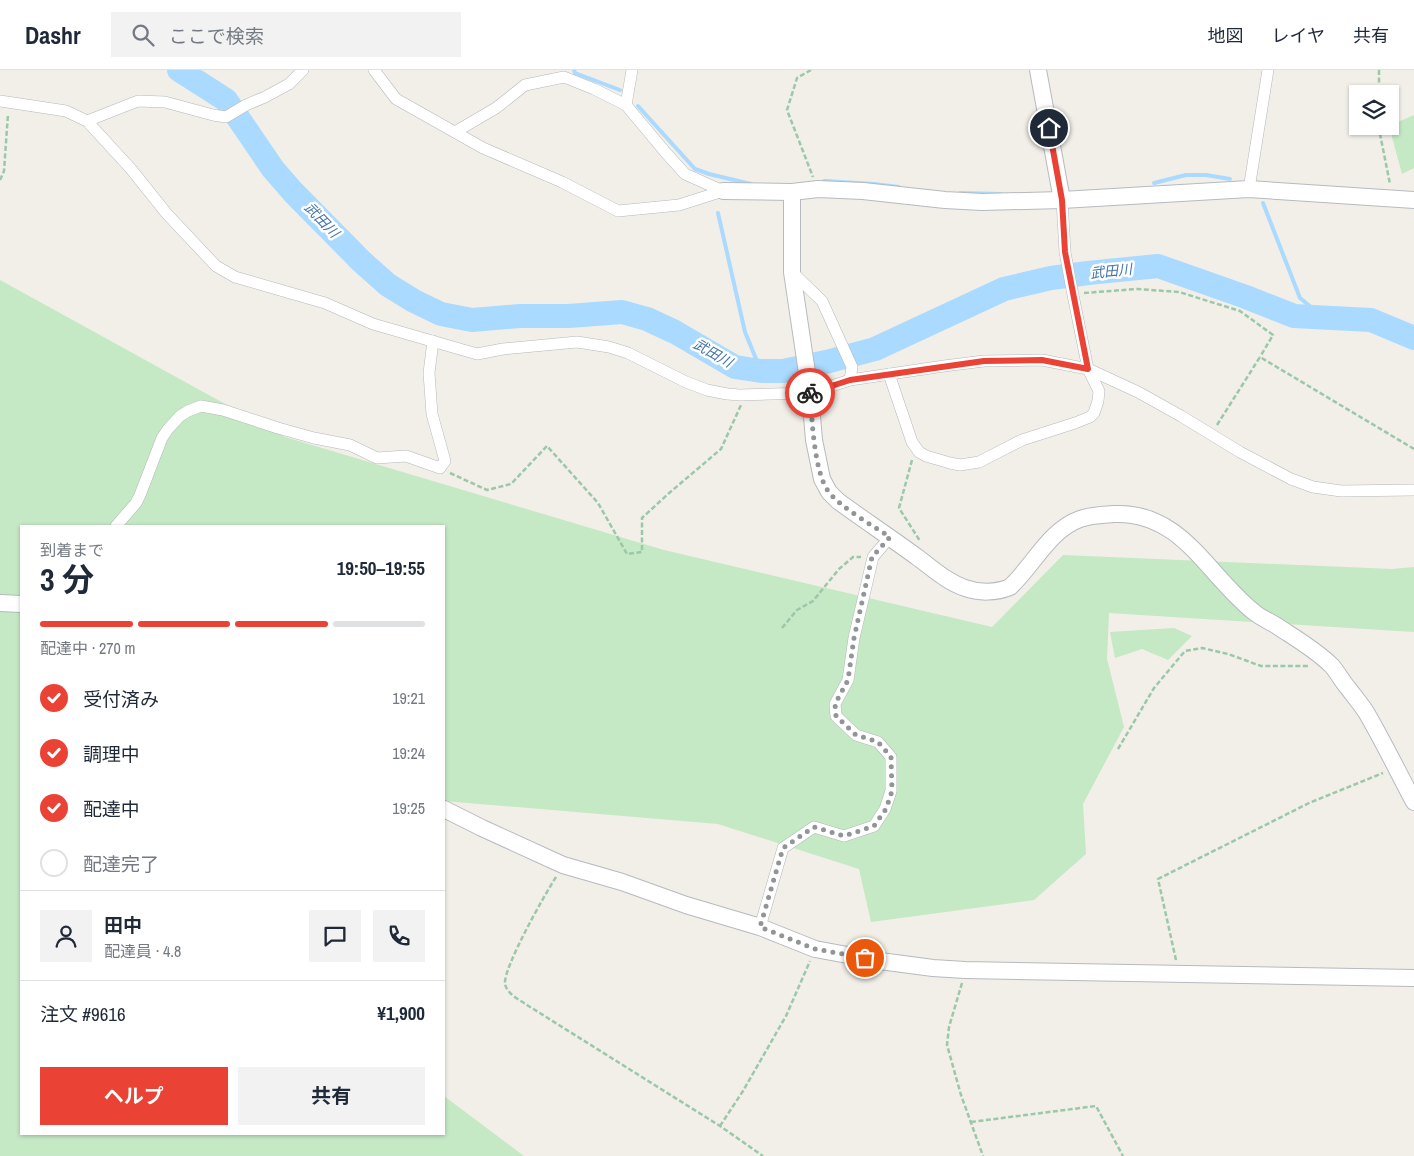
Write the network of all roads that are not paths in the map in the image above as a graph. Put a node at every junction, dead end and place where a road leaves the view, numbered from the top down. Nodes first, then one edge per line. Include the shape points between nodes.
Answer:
1 (303, 70) edge
2 (374, 70) edge
3 (632, 70) edge
4 (1038, 70) edge
5 (1268, 70) edge
6 (4, 102) edge
7 (626, 105) junction
8 (87, 121) junction
9 (455, 132) junction
10 (1249, 189) junction
11 (722, 190) junction
12 (792, 192) junction
13 (1062, 200) junction
14 (1414, 200) edge
15 (792, 272) junction
16 (433, 341) junction
17 (1088, 369) junction
18 (889, 374) junction
19 (850, 380) junction
20 (809, 388) junction
21 (1414, 490) edge
22 (117, 525) edge
23 (890, 537) junction
24 (0, 603) edge
25 (20, 604) edge
26 (1414, 802) edge
27 (445, 810) edge
28 (760, 927) junction
29 (1414, 978) edge

1 - 8 street via 288,84 226,117 165,102 138,101
2 - 9 street via 396,99
3 - 7 street
4 - 13 street
5 - 10 street
6 - 8 street via 66,111
7 - 9 street via 564,77 525,85 496,108
7 - 11 street via 685,174
8 - 16 street via 216,266 234,277
9 - 11 street via 618,211 679,205
10 - 13 street
10 - 14 street
11 - 12 street
12 - 13 street via 818,189 863,191 963,201
12 - 15 street
13 - 17 street via 1065,252
15 - 19 street via 822,301 852,367
15 - 20 street
16 - 20 street via 477,354 576,342 628,353 686,382 727,394
16 - 22 street via 429,373 432,414 445,461 440,468 406,456 377,458 350,445 201,406 180,416 168,429 136,503
17 - 18 street via 1042,360 1006,360
17 - 18 street via 1099,391 1094,413 1022,440 987,458 960,465 936,460 917,449
17 - 21 street via 1138,392 1291,479 1313,487 1341,491
18 - 19 street
19 - 20 street
20 - 23 street via 814,440 822,479 829,492
23 - 26 street via 951,582 966,589 991,592 1010,587 1052,538 1080,519 1096,515 1136,515 1170,529 1190,545 1256,614 1332,666 1365,711
23 - 28 street via 872,557 848,680 835,710 836,716 856,735 878,742 891,757 892,791 886,809 874,826 844,836 814,827 783,848
24 - 25 street
27 - 28 street via 563,865
28 - 29 street via 815,949 933,968

